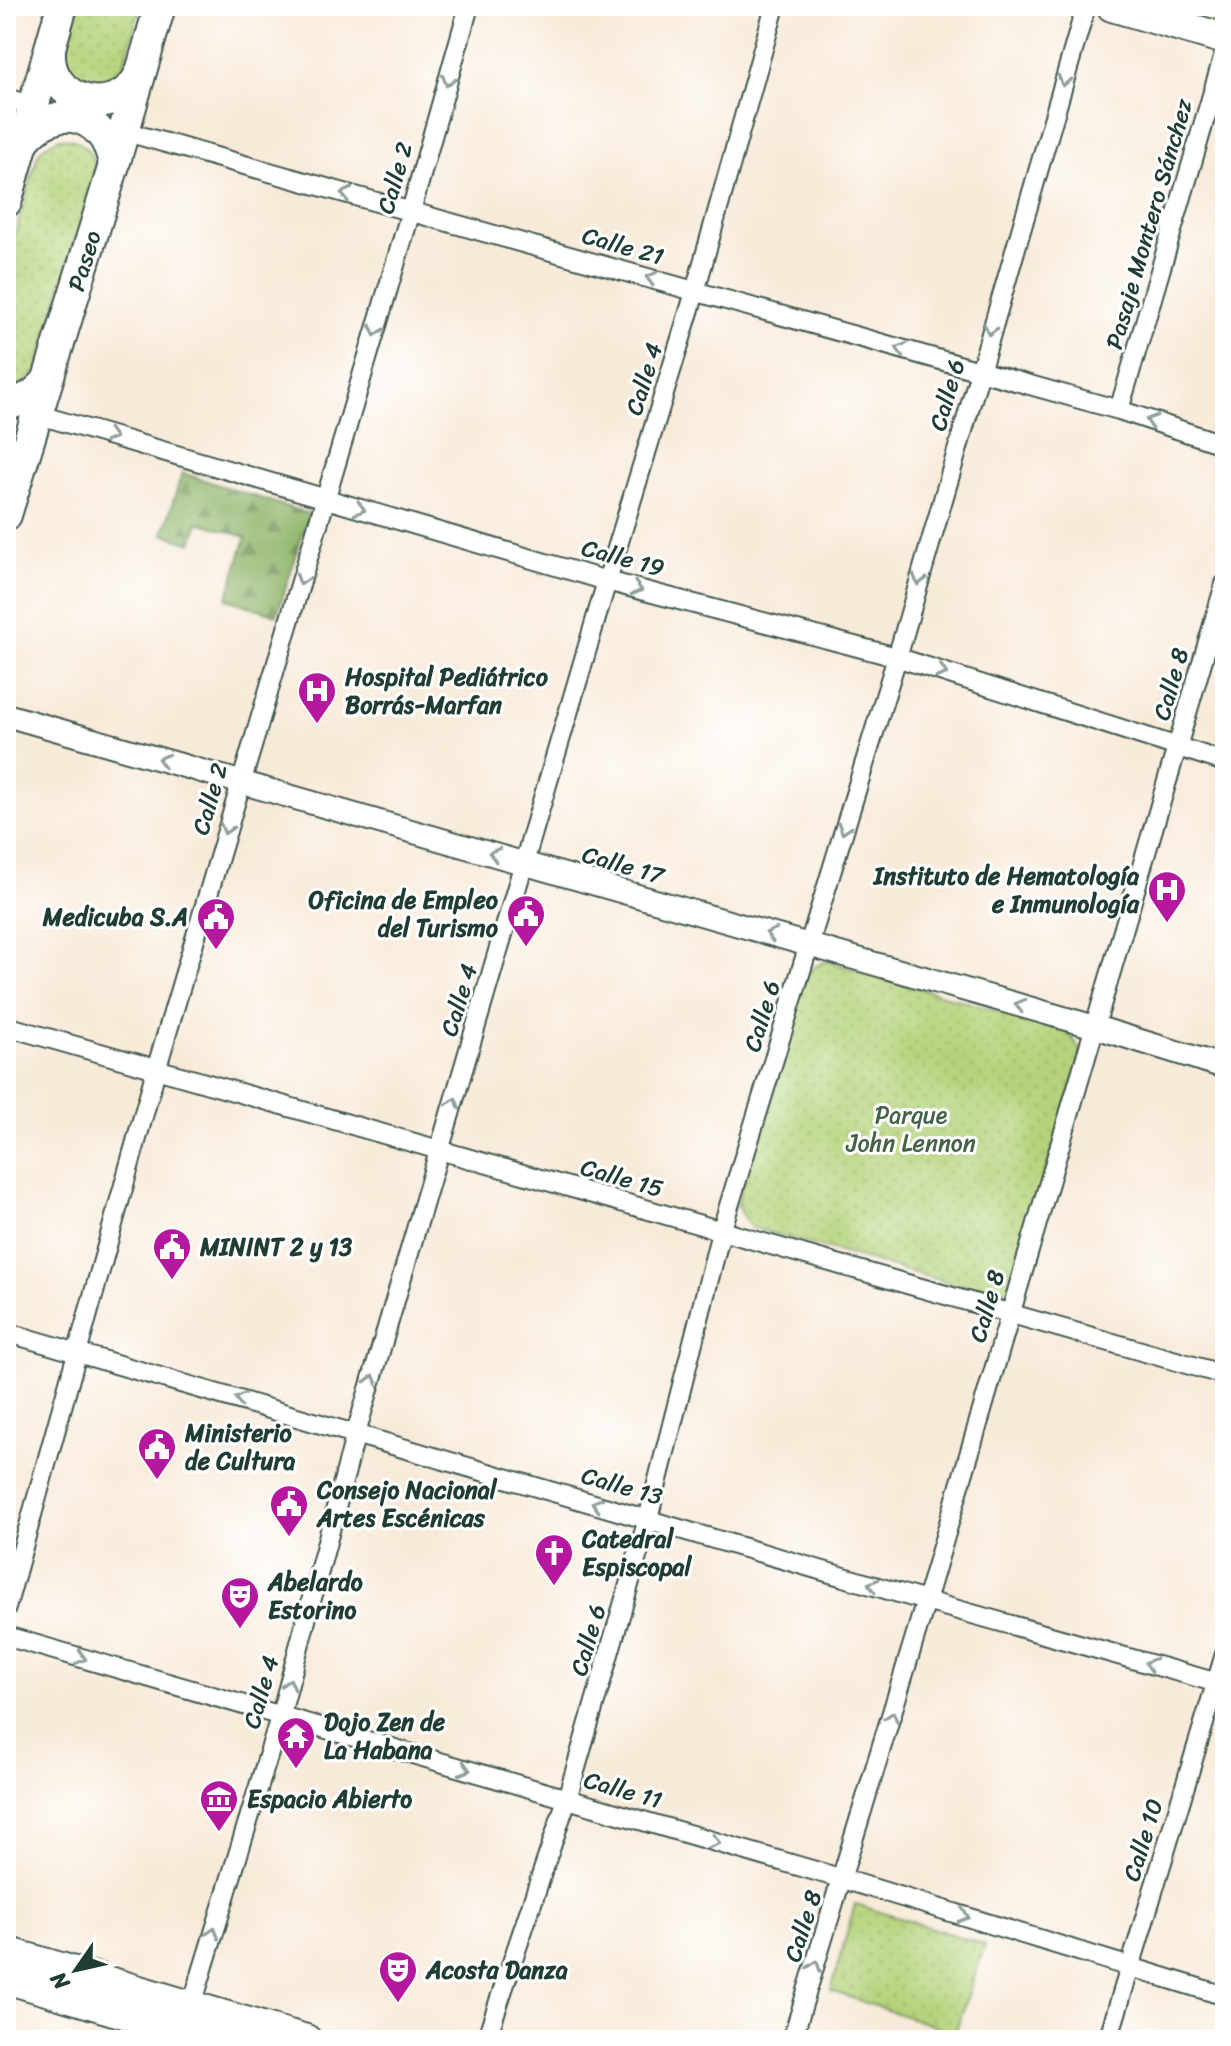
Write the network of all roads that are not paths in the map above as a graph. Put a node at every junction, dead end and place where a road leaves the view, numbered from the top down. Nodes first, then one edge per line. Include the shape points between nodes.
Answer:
1 (62, 6) edge
2 (160, 6) edge
3 (469, 6) edge
4 (775, 6) edge
5 (1086, 6) edge
6 (1112, 6) edge
7 (1225, 39) edge
8 (50, 45) junction
9 (1225, 51) edge
10 (142, 71) junction
11 (20, 102) edge
12 (78, 118) junction
13 (122, 131) junction
14 (24, 141) junction
15 (114, 165) junction
16 (6, 202) edge
17 (411, 211) junction
18 (695, 291) junction
19 (979, 371) junction
20 (47, 381) junction
21 (6, 405) edge
22 (1119, 410) junction
23 (36, 414) junction
24 (6, 422) edge
25 (1225, 445) edge
26 (22, 462) junction
27 (326, 499) junction
28 (6, 515) edge
29 (607, 581) junction
30 (1225, 584) edge
31 (896, 657) junction
32 (6, 715) edge
33 (1177, 747) junction
34 (1225, 762) edge
35 (240, 782) junction
36 (525, 863) junction
37 (808, 945) junction
38 (6, 1026) edge
39 (1095, 1027) junction
40 (1225, 1067) edge
41 (156, 1070) junction
42 (440, 1150) junction
43 (721, 1232) junction
44 (1009, 1313) junction
45 (6, 1332) edge
46 (78, 1351) junction
47 (1225, 1375) edge
48 (356, 1433) junction
49 (648, 1519) junction
50 (926, 1601) junction
51 (6, 1608) edge
52 (6, 1636) edge
53 (1225, 1654) edge
54 (1221, 1684) edge
55 (281, 1714) junction
56 (567, 1799) junction
57 (843, 1879) junction
58 (6, 1952) edge
59 (1129, 1968) junction
60 (6, 1978) edge
61 (1225, 1996) edge
62 (186, 2026) edge
63 (215, 2040) edge
64 (306, 2040) edge
65 (486, 2040) edge
66 (792, 2040) edge
67 (1108, 2040) edge

1 - 8 main road
2 - 10 main road, Paseo
3 -> 17 street, Calle 2
4 - 18 street, Calle 4
5 -> 19 street, Calle 6
6 - 7 main road
8 - 10 main road via 49,59 60,85 84,101 97,103 124,94
8 - 11 main road
9 - 22 street, Pasaje Montero Sánchez
10 - 13 main road, Paseo
11 - 12 street, Calle 21
11 - 14 main road
12 - 13 street, Calle 21
12 - 14 main road via 47,120
12 - 15 main road via 104,135
13 - 15 main road, Paseo
17 -> 13 street, Calle 21
14 - 16 main road
15 - 20 main road, Paseo
18 -> 17 street, Calle 21
17 -> 27 street, Calle 2
19 -> 18 street, Calle 21
18 - 29 street, Calle 4
19 - 22 street, Calle 21
19 -> 31 street, Calle 6
20 - 21 main road via 24,401
20 - 23 main road, Paseo
21 - 23 street, Calle 19
25 -> 22 street, Calle 21
23 - 26 main road, Paseo
23 -> 27 street, Calle 19
24 - 26 main road via 20,446
26 - 28 main road, Paseo
27 -> 29 street, Calle 19
27 -> 35 street, Calle 2
29 -> 31 street, Calle 19
29 - 36 street, Calle 4
30 - 33 street, Calle 8
31 -> 33 street, Calle 19
31 -> 37 street, Calle 6
35 -> 32 street, Calle 17
33 - 34 street, Calle 19
33 - 39 street, Calle 8
36 -> 35 street, Calle 17
35 -> 41 street, Calle 2
37 -> 36 street, Calle 17
42 -> 36 street, Calle 4
39 -> 37 street, Calle 17
37 - 43 street, Calle 6
38 - 41 street, Calle 15
39 - 40 street, Calle 17
39 - 44 street, Calle 8
41 - 42 street, Calle 15
41 - 46 street, Calle 2
42 - 43 street, Calle 15
48 -> 42 street, Calle 4
43 - 44 street, Calle 15
43 - 49 street, Calle 6
44 - 47 street, Calle 15
44 - 50 street, Calle 8
45 - 46 street, Calle 13
48 -> 46 street, Calle 13
46 - 51 street, Calle 2
49 -> 48 street, Calle 13
55 -> 48 street, Calle 4
50 -> 49 street, Calle 13
49 - 56 street, Calle 6
54 -> 50 street, Calle 13
57 -> 50 street, Calle 8
52 -> 55 street, Calle 11
53 - 54 street, Calle 10
54 - 59 street, Calle 10
55 -> 56 street, Calle 11
62 -> 55 street, Calle 4
56 -> 57 street, Calle 11
56 - 65 street, Calle 6
57 -> 59 street, Calle 11
66 -> 57 street, Calle 8
58 - 62 main road
59 - 61 street, Calle 11
59 - 67 street, Calle 10
60 - 62 main road
62 - 63 main road
62 - 64 main road

